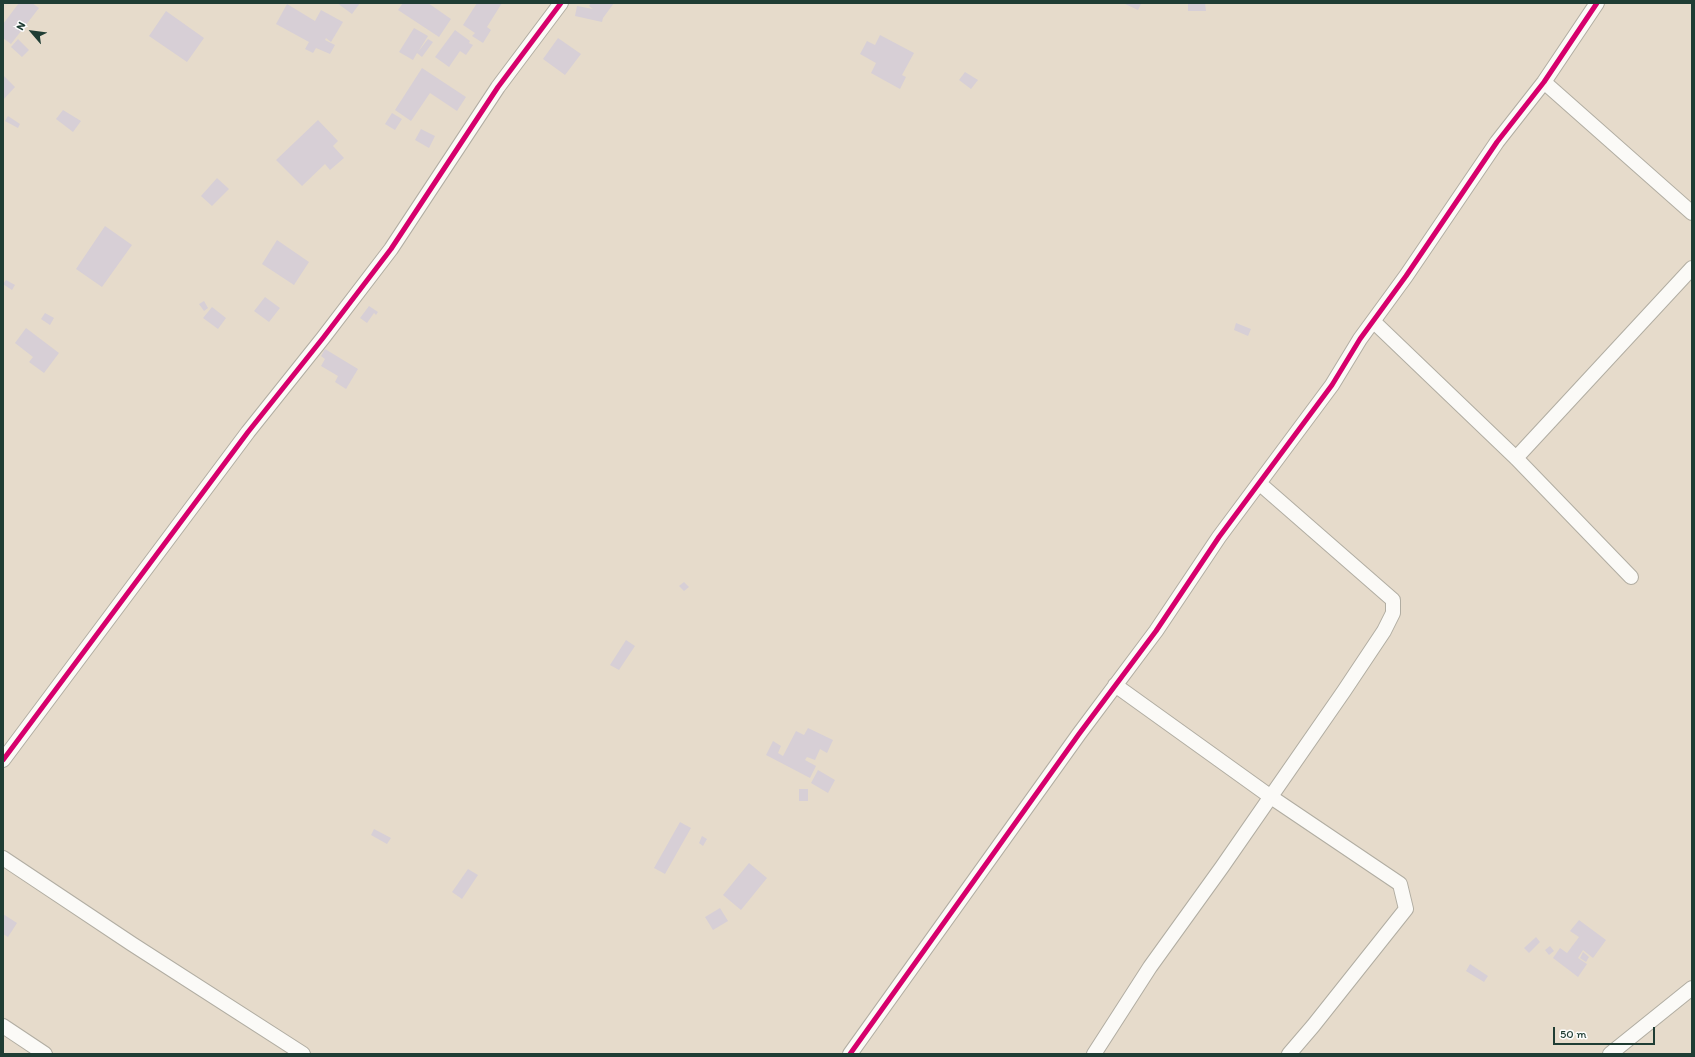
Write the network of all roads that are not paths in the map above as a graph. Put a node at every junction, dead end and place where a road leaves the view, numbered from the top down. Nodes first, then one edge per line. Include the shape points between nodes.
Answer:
1 (561, 3) edge
2 (1597, 3) edge
3 (1544, 82) junction
4 (1692, 213) edge
5 (1692, 268) edge
6 (1373, 321) junction
7 (1516, 458) junction
8 (1259, 482) junction
9 (1631, 577) dead end
10 (1115, 685) junction
11 (3, 760) edge
12 (1271, 796) junction
13 (3, 858) edge
14 (1692, 988) edge
15 (3, 1026) edge
16 (45, 1054) edge
17 (303, 1054) edge
18 (850, 1054) edge
19 (1094, 1054) edge
20 (1289, 1054) edge
21 (1610, 1054) edge

1 - 11 street via 498,87 391,249 248,432
2 - 3 street
3 - 4 street
3 - 6 street via 1497,142
5 - 7 street
6 - 7 street
6 - 8 street via 1332,385
7 - 9 street
8 - 10 street via 1156,631
8 - 12 street via 1393,600 1393,613 1384,631
10 - 12 street
10 - 18 street
12 - 19 street via 1150,967
12 - 20 street via 1400,884 1406,908
13 - 17 street
14 - 21 street
15 - 16 street

